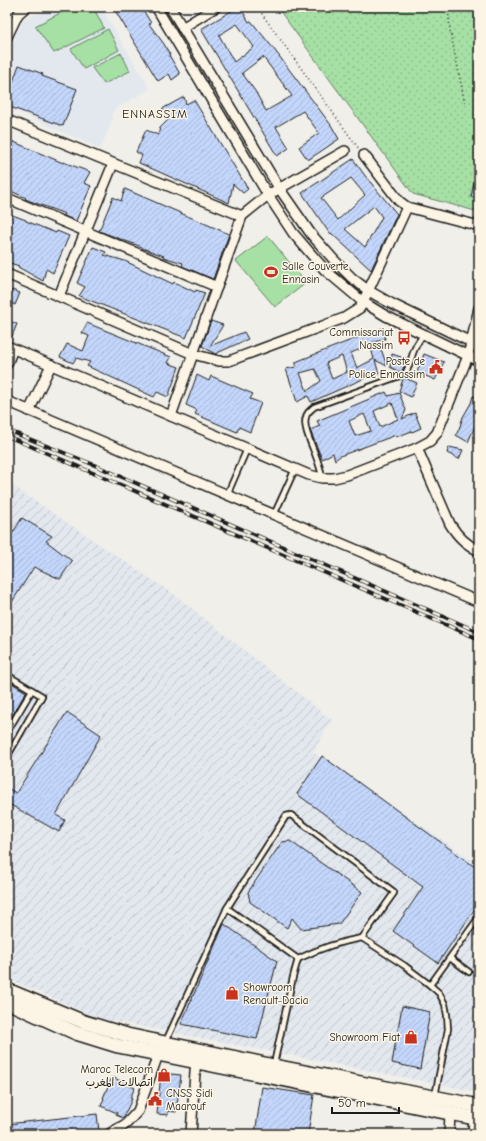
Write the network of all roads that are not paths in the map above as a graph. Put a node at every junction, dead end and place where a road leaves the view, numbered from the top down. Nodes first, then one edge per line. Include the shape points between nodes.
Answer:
1 (26, 7) edge
2 (156, 7) edge
3 (170, 7) edge
4 (216, 7) edge
5 (182, 28) junction
6 (7, 37) edge
7 (7, 120) edge
8 (345, 150) dead end
9 (364, 155) road end
10 (113, 164) junction
11 (279, 188) junction
12 (268, 195) junction
13 (7, 198) edge
14 (407, 207) junction
15 (242, 216) junction
16 (479, 226) edge
17 (86, 231) junction
18 (7, 274) edge
19 (217, 287) junction
20 (369, 291) junction
21 (59, 296) junction
22 (363, 302) junction
23 (479, 308) edge
24 (422, 334) junction
25 (475, 344) edge
26 (10, 347) edge
27 (193, 354) junction
28 (468, 356) junction
29 (479, 361) edge
30 (7, 364) edge
31 (51, 365) junction
32 (7, 401) edge
33 (30, 411) junction
34 (171, 416) junction
35 (417, 448) junction
36 (247, 450) junction
37 (295, 469) junction
38 (322, 478) junction
39 (227, 495) junction
40 (274, 515) junction
41 (479, 551) edge
42 (479, 602) edge
43 (7, 675) edge
44 (32, 690) junction
45 (7, 732) edge
46 (7, 757) edge
47 (227, 908) junction
48 (479, 917) edge
49 (362, 938) junction
50 (450, 958) junction
51 (298, 960) junction
52 (469, 972) dead end
53 (430, 984) junction
54 (7, 990) edge
55 (7, 1002) edge
56 (165, 1043) junction
57 (158, 1055) junction
58 (196, 1056) junction
59 (272, 1072) junction
60 (435, 1097) junction
61 (479, 1106) edge
62 (450, 1114) junction
63 (475, 1118) edge
64 (109, 1134) edge
65 (191, 1134) edge
66 (449, 1134) edge
67 (474, 1134) edge

1 - 6 street via 18,14
2 - 12 street
3 - 5 street
4 - 5 street
5 - 11 street
7 - 10 street
8 - 11 street
9 - 14 street via 399,201
10 - 15 street
10 - 17 street
11 - 12 street
11 - 20 street via 311,234 352,278
12 - 15 street
12 - 22 street via 310,254
13 - 17 street
14 - 16 street
14 - 20 street
15 - 19 street
17 - 19 street
17 - 21 street
18 - 21 street
19 - 27 street
20 - 22 street
20 - 25 street
21 - 27 street
22 - 24 street
22 - 27 street via 356,311 344,318 229,361
23 - 25 street
24 - 28 street
24 - 38 lane via 405,374 314,407 308,412 305,426
25 - 28 street
26 - 30 street
26 - 31 street
27 - 34 street
28 - 29 street
28 - 35 street via 437,433 430,441
31 - 33 street
31 - 34 street
32 - 33 street
33 - 39 street
34 - 36 street
35 - 38 street via 347,475
35 - 41 street via 450,524 466,544
36 - 37 street
36 - 39 lane
37 - 38 street
37 - 40 lane
39 - 40 street
40 - 42 street
43 - 44 lane
44 - 45 lane
44 - 46 lane via 42,696
47 - 49 lane via 286,816 291,815 394,892
47 - 51 lane
47 - 56 lane
48 - 50 lane
49 - 51 lane via 317,949
49 - 53 lane
50 - 52 lane
50 - 53 lane
51 - 59 lane
53 - 60 lane via 445,1004 448,1029
54 - 56 street via 84,1022
55 - 57 street via 76,1033
56 - 58 street
57 - 58 street
57 - 64 street via 138,1111 126,1124
58 - 59 street
58 - 65 street
59 - 60 street
59 - 62 street via 312,1085
60 - 61 street
62 - 63 street
62 - 66 street
63 - 67 lane via 471,1129

